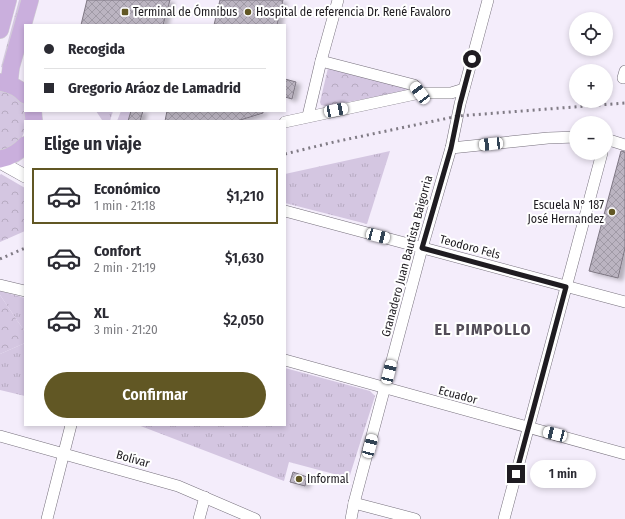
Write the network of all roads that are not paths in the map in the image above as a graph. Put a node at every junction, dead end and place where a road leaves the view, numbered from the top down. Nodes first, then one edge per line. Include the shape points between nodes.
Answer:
1 (8, 0) edge
2 (30, 0) edge
3 (338, 0) edge
4 (488, 0) edge
5 (0, 30) edge
6 (321, 61) junction
7 (5, 83) edge
8 (464, 89) junction
9 (420, 93) junction
10 (24, 94) edge
11 (308, 116) junction
12 (286, 122) edge
13 (569, 137) edge
14 (613, 141) edge
15 (625, 145) edge
16 (24, 147) edge
17 (451, 148) junction
18 (0, 160) edge
19 (600, 160) edge
20 (24, 175) edge
21 (286, 211) edge
22 (422, 248) junction
23 (0, 285) edge
24 (566, 287) junction
25 (24, 291) edge
26 (625, 302) edge
27 (286, 360) edge
28 (385, 388) junction
29 (71, 426) edge
30 (529, 428) junction
31 (0, 436) edge
32 (63, 453) junction
33 (625, 454) edge
34 (205, 497) junction
35 (354, 503) junction
36 (47, 519) edge
37 (199, 519) edge
38 (255, 519) edge
39 (351, 519) edge
40 (415, 519) edge
41 (504, 519) edge

1 - 5 main road
2 - 7 main road
3 - 6 street
4 - 8 street, Granadero Juan Bautista Baigorria
6 - 9 street via 414,85
6 - 11 street
7 - 10 main road via 16,87
8 - 9 street via 451,93
8 - 17 street, Granadero Juan Bautista Baigorria
9 - 11 street
11 - 12 street
13 - 17 street
14 - 15 street
16 - 18 main road
17 - 22 street, Granadero Juan Bautista Baigorria
18 - 20 street
19 - 24 street
21 - 22 street, Teodoro Fels
22 - 24 street, Teodoro Fels
22 - 28 street, Granadero Juan Bautista Baigorria
23 - 25 street
24 - 26 street, Teodoro Fels
24 - 30 street
27 - 28 street, Ecuador
28 - 30 street, Ecuador
28 - 35 street, Granadero Juan Bautista Baigorria
29 - 32 street
30 - 33 street, Ecuador
30 - 41 street
31 - 32 street, Bolívar
32 - 34 street, Bolívar via 178,486
32 - 36 street
34 - 37 street
34 - 38 street, Bolívar
35 - 39 street, Granadero Juan Bautista Baigorria
35 - 40 street

